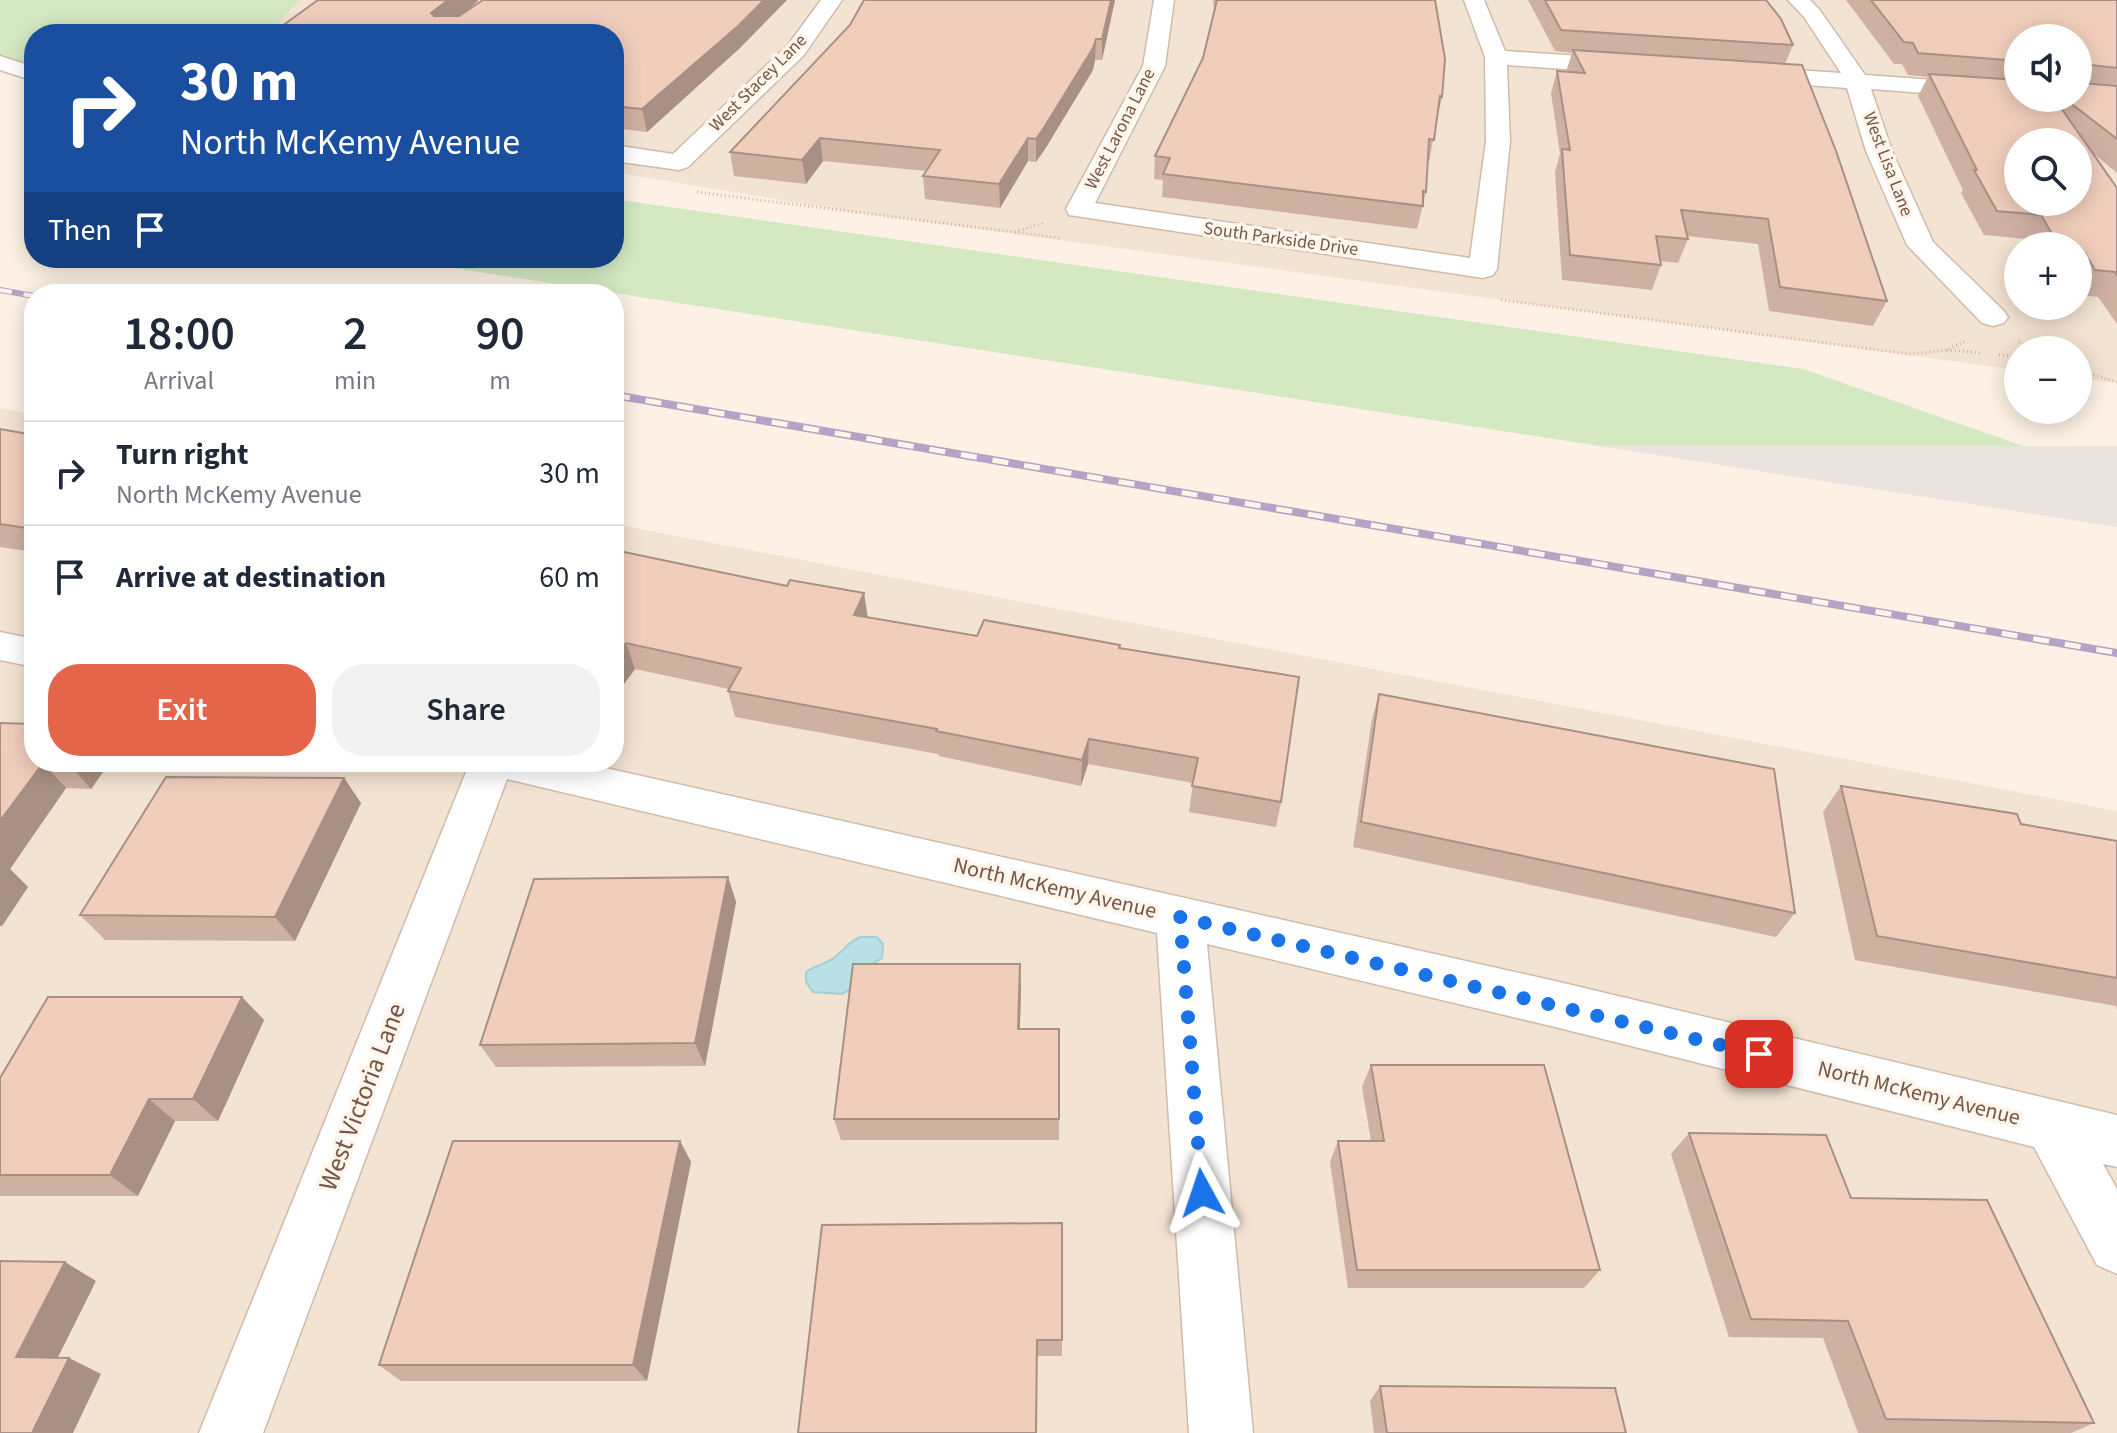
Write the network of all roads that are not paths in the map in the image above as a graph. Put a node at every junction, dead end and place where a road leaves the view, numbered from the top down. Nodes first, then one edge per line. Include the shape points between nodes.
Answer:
1 (832, 0) edge
2 (1164, 0) edge
3 (1474, 0) edge
4 (1798, 0) edge
5 (1496, 57) junction
6 (0, 63) edge
7 (1645, 67) edge
8 (24, 71) edge
9 (1723, 72) edge
10 (1857, 81) junction
11 (2004, 92) edge
12 (624, 154) edge
13 (1079, 209) joint
14 (1993, 317) dead end
15 (0, 646) edge
16 (24, 651) edge
17 (488, 772) edge
18 (549, 772) edge
19 (1180, 917) junction
20 (2052, 1126) junction
21 (2117, 1141) edge
22 (2117, 1245) edge
23 (231, 1433) edge
24 (1221, 1433) edge

1 - 12 street, West Stacey Lane via 796,50 679,162
2 - 13 street, West Larona Lane via 1154,66
3 - 5 street
4 - 10 street, West Lisa Lane
5 - 7 street
5 - 13 street, South Parkside Drive via 1498,141 1483,269
6 - 8 street
9 - 10 street
10 - 11 street
10 - 14 street, West Lisa Lane via 1879,151 1921,245
15 - 16 street
17 - 23 street, West Victoria Lane
18 - 19 street, North McKemy Avenue
19 - 20 street, North McKemy Avenue
19 - 24 street
20 - 21 street, North McKemy Avenue
20 - 22 street

